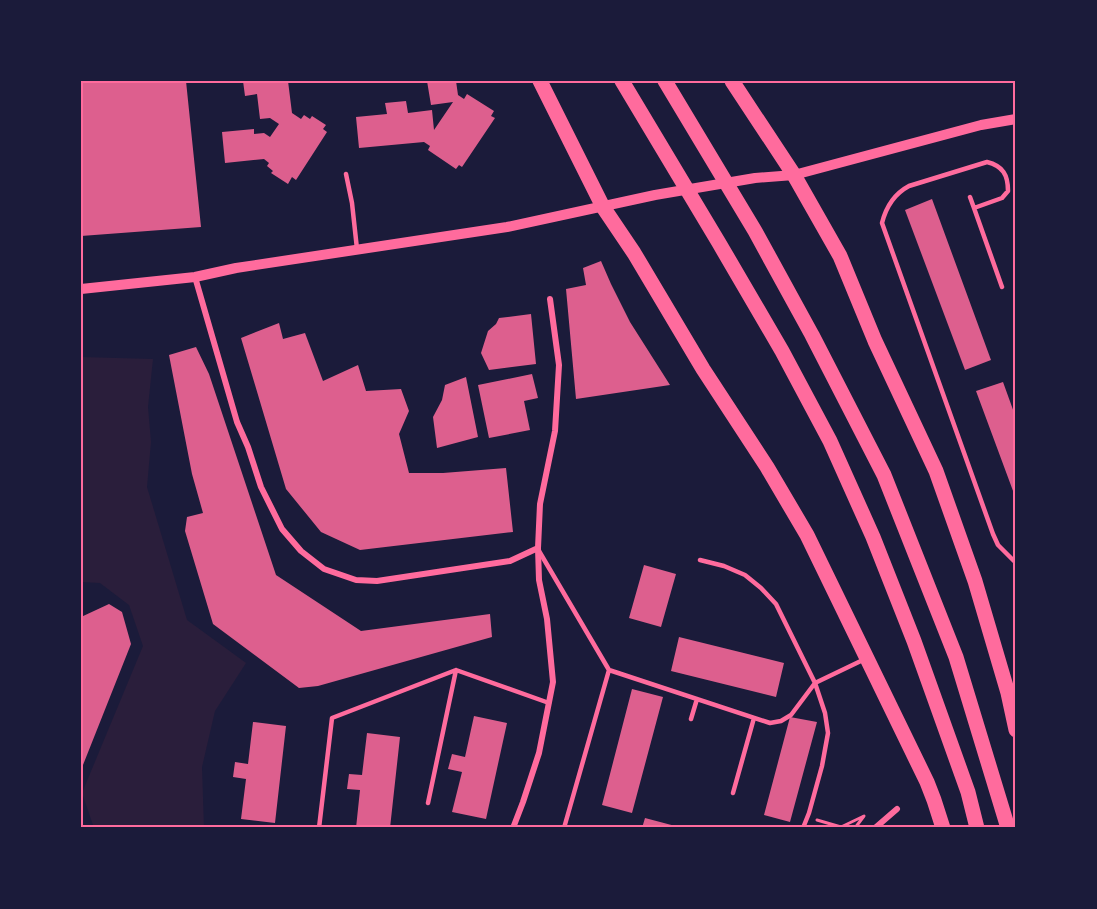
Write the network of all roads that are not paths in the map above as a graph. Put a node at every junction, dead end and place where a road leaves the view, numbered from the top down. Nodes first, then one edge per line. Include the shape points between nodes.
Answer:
1 (540, 81) edge
2 (622, 81) edge
3 (665, 81) edge
4 (732, 81) edge
5 (1016, 119) edge
6 (346, 174) dead end
7 (794, 175) junction
8 (970, 197) dead end
9 (603, 207) junction
10 (974, 208) junction
11 (357, 249) junction
12 (195, 277) junction
13 (1002, 287) dead end
14 (81, 289) edge
15 (550, 300) dead end
16 (538, 548) junction
17 (700, 560) dead end
18 (1016, 561) edge
19 (866, 658) junction
20 (456, 670) junction
21 (609, 670) junction
22 (815, 683) junction
23 (698, 699) junction
24 (549, 702) junction
25 (754, 718) junction
26 (691, 719) dead end
27 (1016, 730) edge
28 (733, 793) dead end
29 (428, 803) dead end
30 (897, 809) dead end
31 (319, 828) edge
32 (513, 828) edge
33 (564, 828) edge
34 (803, 828) edge
35 (875, 828) edge
36 (943, 828) edge
37 (977, 828) edge
38 (1008, 828) edge

1 - 9 main road
2 - 37 main road via 782,351 830,441 914,641
3 - 38 main road via 761,241 884,475 956,657
4 - 7 main road
5 - 7 street
6 - 11 lane
7 - 9 street via 755,178
7 - 27 main road via 840,256 936,471 975,581
8 - 10 lane
9 - 11 street
9 - 19 main road via 807,535
10 - 13 lane
10 - 18 lane via 1002,198 1008,191 1001,167 987,162 902,190 887,207 882,224 993,534 998,545
11 - 12 street
12 - 14 street
12 - 16 street via 237,422 261,487 282,529 301,551 324,569 356,580 377,581 510,561
15 - 16 street via 559,365 555,431 540,504
16 - 21 lane
16 - 24 street via 553,682
17 - 22 lane via 745,575 776,604
19 - 22 lane
19 - 36 main road via 927,783
20 - 24 lane
20 - 29 lane
20 - 31 lane via 332,718
21 - 23 lane
21 - 33 lane
22 - 25 lane via 791,715 781,721 770,723
22 - 34 lane via 828,733
23 - 25 lane
23 - 26 lane
24 - 32 street via 539,753
25 - 28 lane
30 - 35 street

